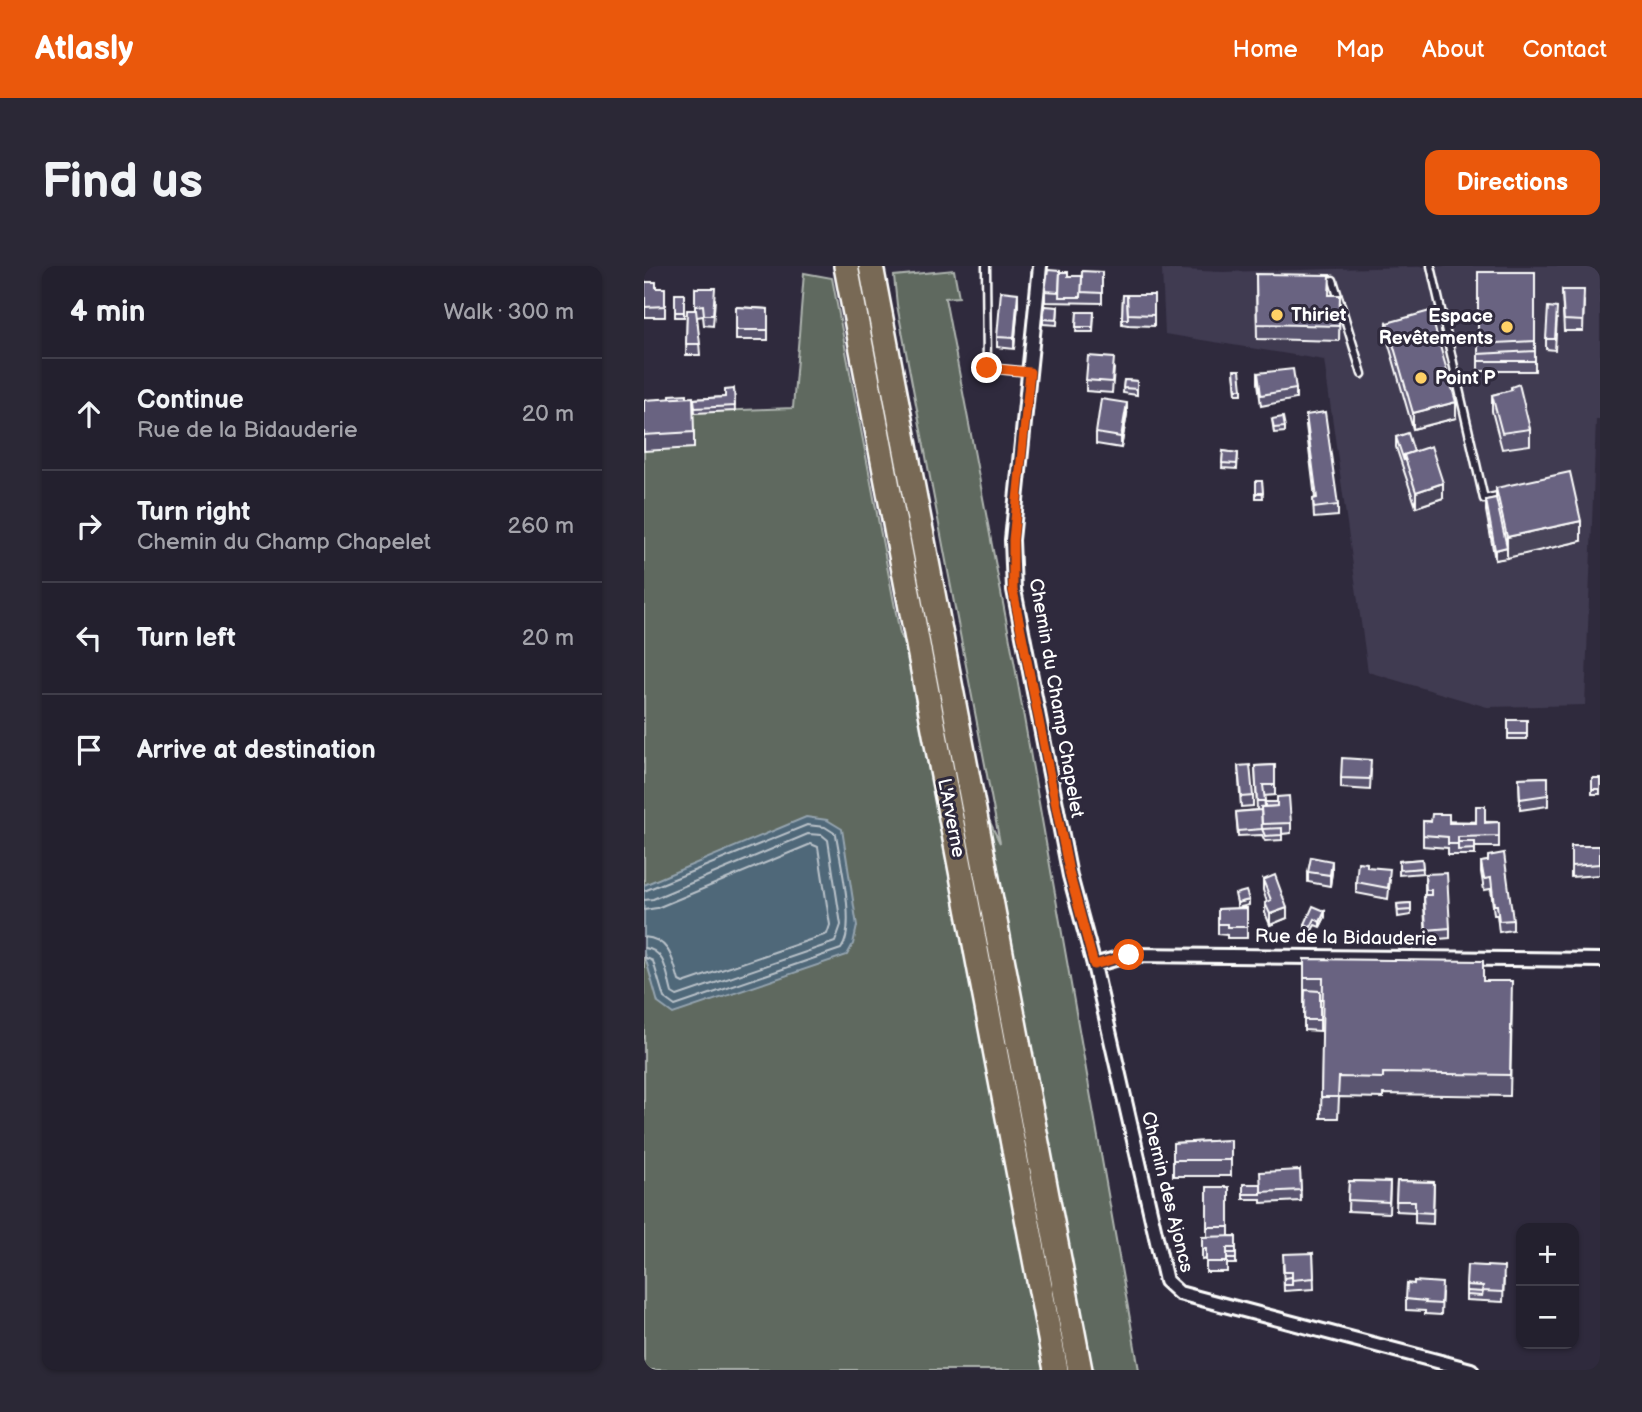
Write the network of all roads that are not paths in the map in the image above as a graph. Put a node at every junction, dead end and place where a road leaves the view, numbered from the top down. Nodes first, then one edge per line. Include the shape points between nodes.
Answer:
1 (846, 266) edge
2 (871, 266) edge
3 (986, 266) edge
4 (1040, 266) edge
5 (1431, 266) edge
6 (1333, 281) edge
7 (1030, 372) junction
8 (1362, 374) dead end
9 (1511, 493) edge
10 (1600, 960) edge
11 (1094, 965) junction
12 (1056, 1370) edge
13 (1080, 1370) edge
14 (1471, 1370) edge

1 - 12 highway, L'Arverne
2 - 13 highway, L'Arverne
3 - 7 lane via 987,368
4 - 7 street, Chemin du Champ Chapelet
5 - 9 lane via 1484,499
6 - 8 lane
7 - 11 street, Chemin du Champ Chapelet via 1013,540 1013,590 1070,876
10 - 11 street, Rue de la Bidauderie via 1129,955
11 - 14 street, Chemin des Ajoncs via 1166,1281 1179,1293

